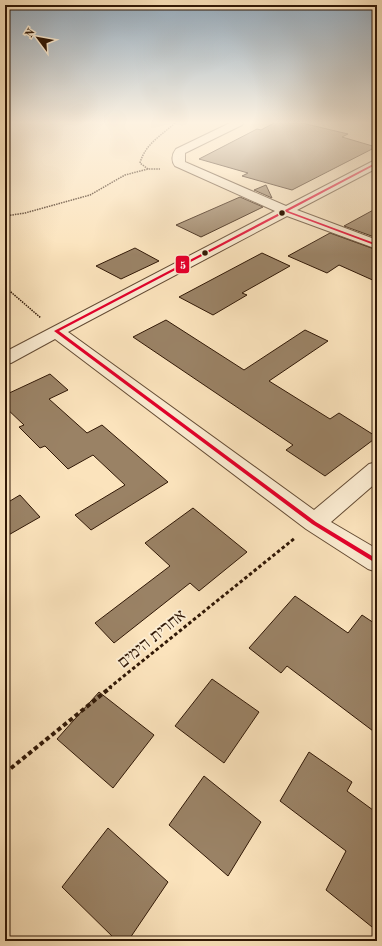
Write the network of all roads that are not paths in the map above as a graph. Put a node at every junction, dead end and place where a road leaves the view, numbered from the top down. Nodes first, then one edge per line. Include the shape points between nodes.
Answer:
1 (187, 167) edge
2 (369, 167) edge
3 (287, 211) junction
4 (377, 245) edge
5 (56, 331) junction
6 (5, 359) edge
7 (377, 470) edge
8 (314, 523) junction
9 (377, 562) edge

1 - 3 street
2 - 3 street
3 - 4 street
3 - 5 street
5 - 6 street
5 - 8 street
7 - 8 street
8 - 9 street

